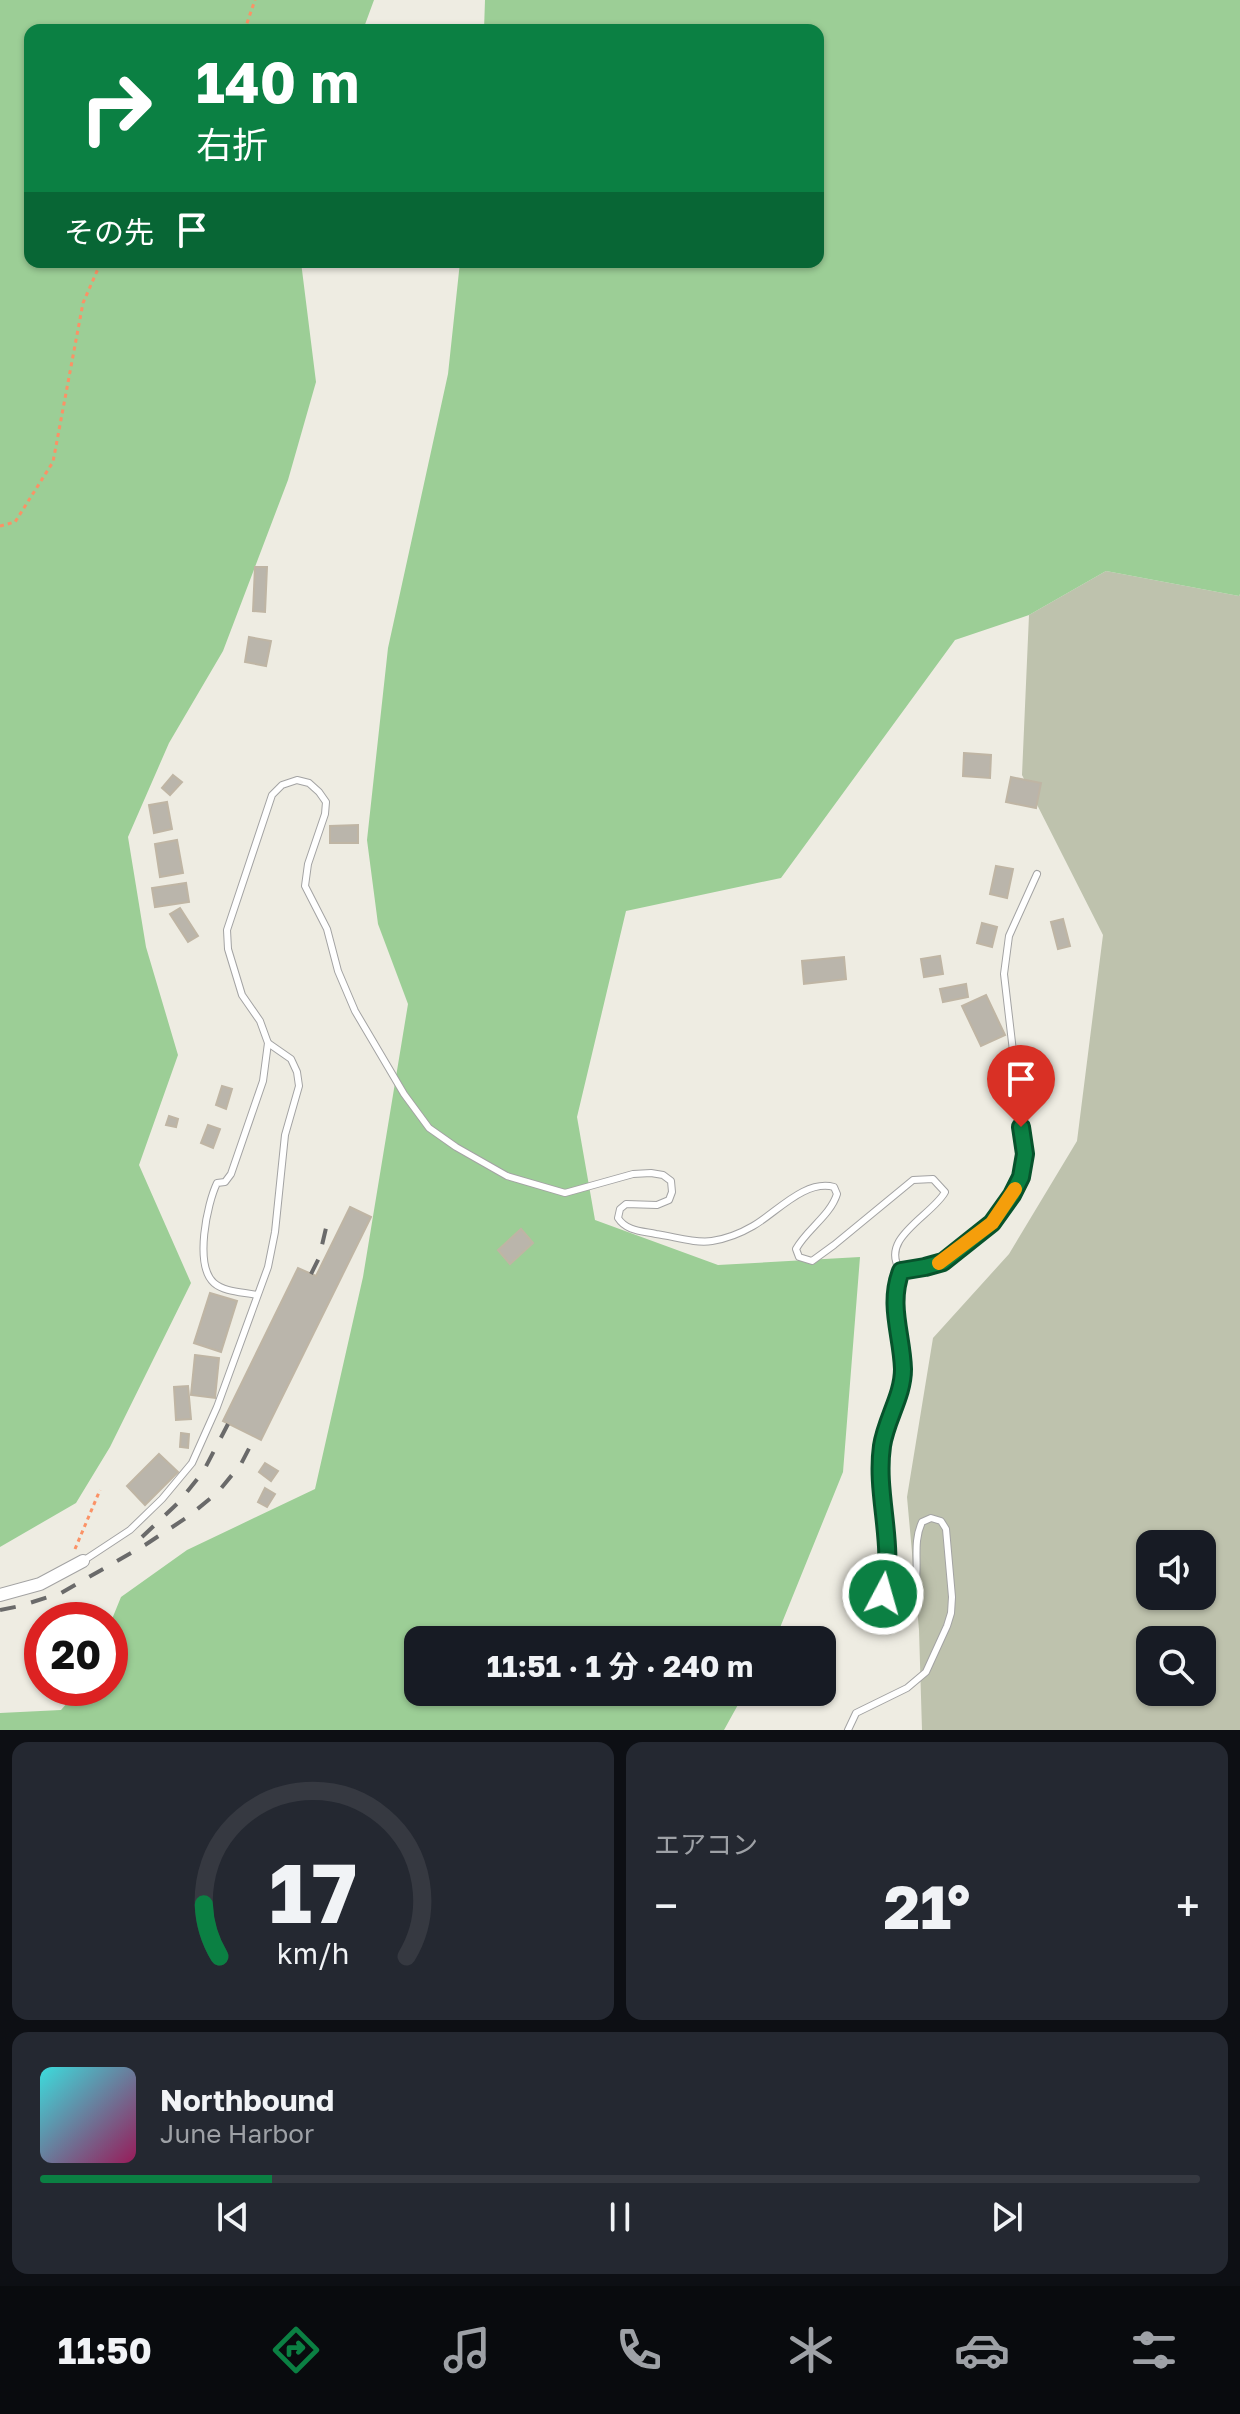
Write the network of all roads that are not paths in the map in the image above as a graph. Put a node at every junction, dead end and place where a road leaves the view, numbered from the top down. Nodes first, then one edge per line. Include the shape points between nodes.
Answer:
1 (1037, 874) dead end
2 (268, 1043) junction
3 (901, 1271) junction
4 (257, 1295) junction
5 (83, 1561) joint
6 (0, 1595) edge
7 (848, 1730) edge

1 - 3 lane via 1009,936 1004,974 1025,1154 1021,1177 992,1223 943,1262
2 - 3 lane via 242,995 227,930 272,795 297,780 309,783 326,802 305,886 327,929 355,1011 429,1128 507,1176 565,1193 633,1174 663,1175 671,1181 669,1200 626,1204 618,1218 622,1225 709,1242 758,1223 800,1193 834,1187 832,1207 796,1249 799,1257 812,1261 913,1180 933,1179 945,1192 900,1239 894,1263
2 - 4 lane via 291,1059 299,1086 285,1135 268,1267
2 - 4 lane via 263,1081 231,1174 217,1183 209,1199 203,1252 216,1285
3 - 7 lane via 895,1285 902,1384 884,1438 880,1480 889,1566 883,1594 892,1610 906,1607 917,1584 918,1530 931,1518 946,1529 951,1613 926,1672 907,1688 856,1713
4 - 5 lane via 192,1463 130,1530
5 - 6 street via 40,1584

